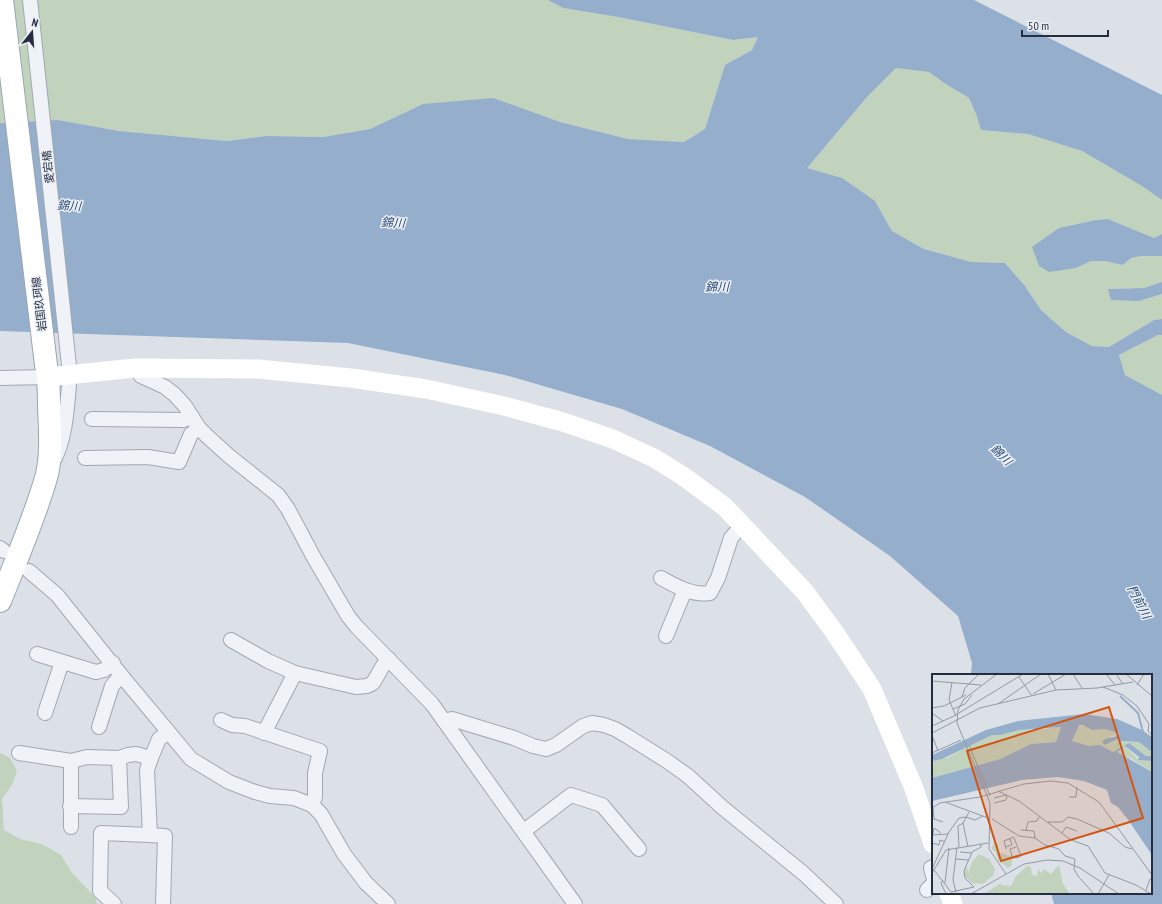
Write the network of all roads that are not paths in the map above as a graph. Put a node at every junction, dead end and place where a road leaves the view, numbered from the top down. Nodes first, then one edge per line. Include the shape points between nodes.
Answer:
1 (2, 0) edge
2 (30, 0) edge
3 (69, 366) junction
4 (136, 368) junction
5 (47, 371) junction
6 (0, 378) edge
7 (92, 419) dead end
8 (195, 422) junction
9 (85, 458) dead end
10 (46, 476) junction
11 (742, 525) junction
12 (29, 571) dead end
13 (661, 578) dead end
14 (685, 590) junction
15 (0, 601) edge
16 (666, 636) dead end
17 (231, 640) dead end
18 (37, 654) dead end
19 (389, 659) junction
20 (62, 662) junction
21 (113, 663) junction
22 (295, 673) junction
23 (121, 675) junction
24 (45, 713) dead end
25 (221, 720) dead end
26 (444, 721) junction
27 (99, 727) dead end
28 (168, 732) junction
29 (264, 733) junction
30 (19, 753) dead end
31 (119, 758) junction
32 (151, 758) junction
33 (71, 761) junction
34 (312, 805) junction
35 (70, 806) junction
36 (71, 828) dead end
37 (524, 831) junction
38 (150, 835) junction
39 (932, 841) edge
40 (639, 849) dead end
41 (949, 894) edge
42 (114, 904) edge
43 (163, 904) edge
44 (388, 904) edge
45 (575, 904) edge
46 (836, 904) edge
47 (953, 904) edge

1 - 5 main road, 岩国玖珂線
2 - 3 street, 愛宕橋
3 - 4 street
3 - 5 street
3 - 10 street, 愛宕橋 via 62,439
4 - 8 street via 141,376 165,387 175,395
4 - 11 street via 258,369 351,378 426,389 504,406 613,439 654,458 705,491
5 - 6 street
5 - 10 main road, 岩国玖珂線 via 50,447
7 - 8 street
8 - 9 street via 179,462 148,457
8 - 19 street via 229,456 278,495 288,508 348,616
10 - 15 main road, 岩国玖珂線
11 - 14 street via 731,538 718,578 710,593
11 - 39 street via 805,592 872,689 913,786
12 - 21 street via 57,595
13 - 14 street
14 - 16 street
17 - 22 street
18 - 20 street
19 - 22 street via 373,683 367,686 356,687
19 - 26 street via 432,704
20 - 21 street via 96,672
20 - 24 street
21 - 23 street
22 - 29 street
23 - 27 street via 112,686
23 - 28 street
25 - 29 street
26 - 37 street
26 - 46 street via 452,719 546,749 592,723 604,724 615,729 688,776
28 - 32 street via 160,740
28 - 34 street via 191,759 230,782 255,792 294,798
29 - 34 street via 320,751
30 - 33 street
31 - 32 street via 136,754
31 - 33 street via 87,757
31 - 35 street via 121,807
32 - 38 street via 147,770
33 - 35 street
34 - 44 street via 321,814 344,854 366,883
35 - 36 street
37 - 40 street via 571,795 602,805
37 - 45 street
38 - 42 street via 101,833 100,891
38 - 43 street via 165,836
41 - 47 street

